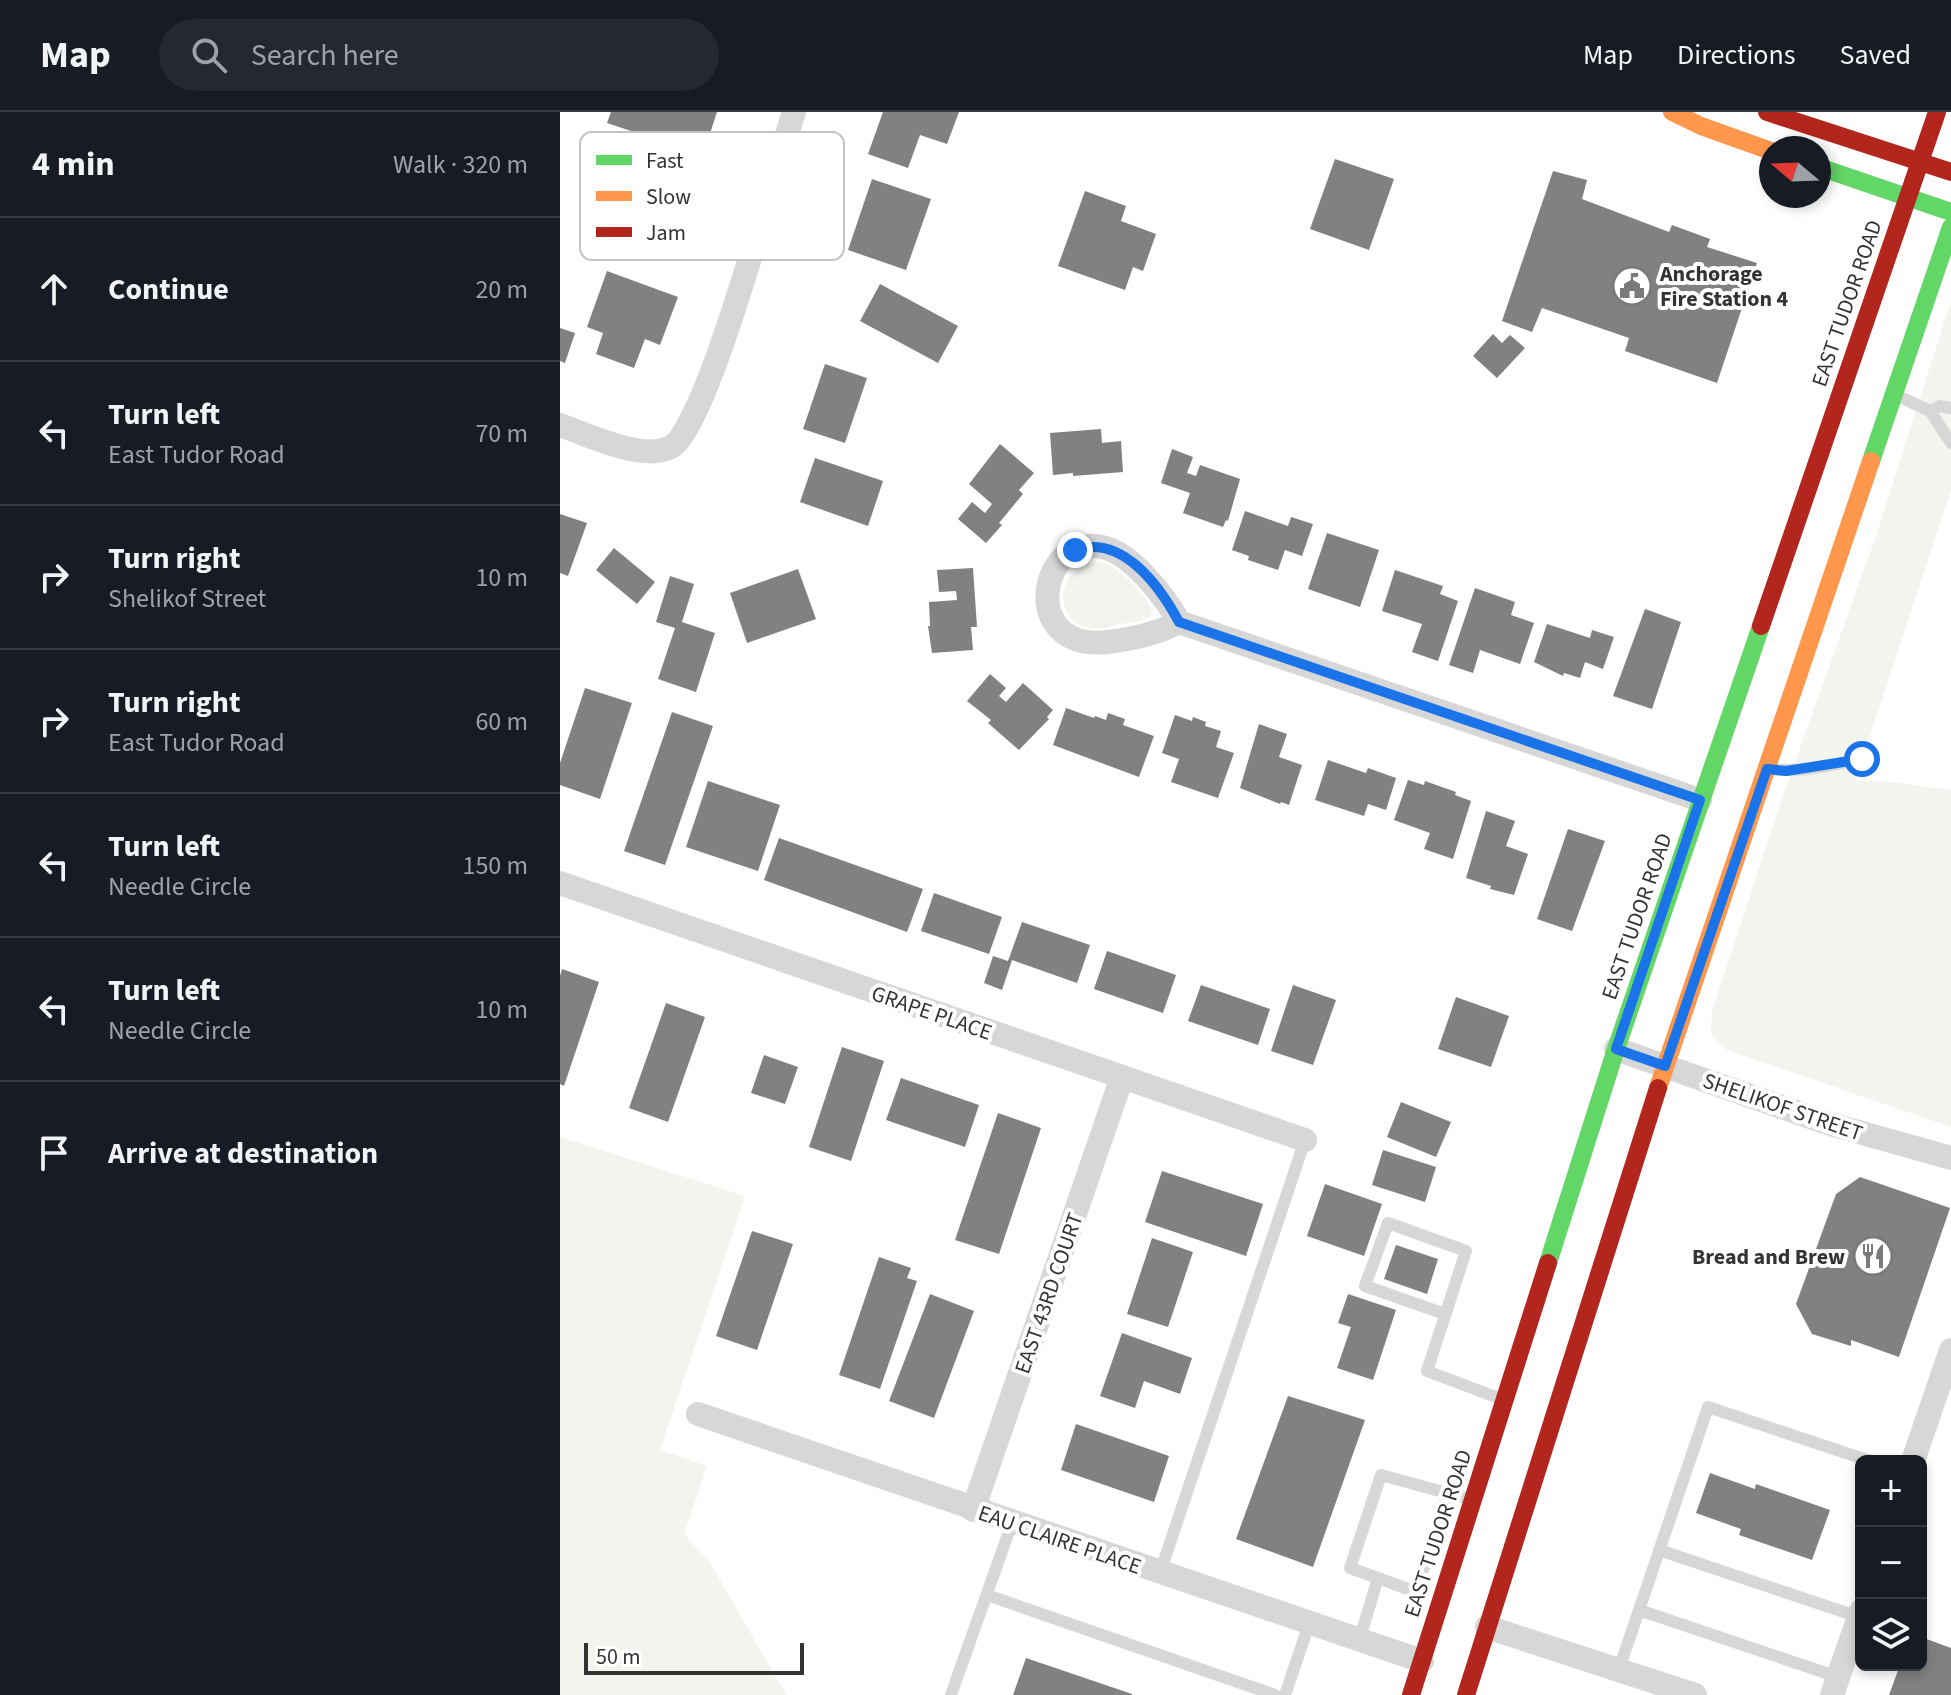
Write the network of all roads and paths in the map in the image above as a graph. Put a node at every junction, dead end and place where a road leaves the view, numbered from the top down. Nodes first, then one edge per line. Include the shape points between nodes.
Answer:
1 (794, 112) edge
2 (1672, 112) edge
3 (1767, 112) edge
4 (1937, 112) edge
5 (788, 132) edge
6 (1759, 147) edge
7 (1920, 162) junction
8 (1831, 171) edge
9 (1951, 172) edge
10 (1908, 198) junction
11 (1951, 212) edge
12 (1951, 227) edge
13 (748, 260) edge
14 (1894, 394) junction
15 (1951, 408) edge
16 (1930, 411) junction
17 (560, 425) edge
18 (1951, 443) edge
19 (1179, 622) junction
20 (1862, 759) dead end
21 (1767, 769) junction
22 (1700, 800) junction
23 (560, 883) edge
24 (1616, 1049) junction
25 (1665, 1066) junction
26 (1122, 1077) junction
27 (1305, 1140) joint
28 (1951, 1158) edge
29 (1445, 1314) junction
30 (1951, 1350) edge
31 (1504, 1400) junction
32 (698, 1414) dead end
33 (1915, 1455) edge
34 (1855, 1456) edge
35 (1448, 1493) junction
36 (1473, 1500) junction
37 (973, 1510) junction
38 (1012, 1523) junction
39 (1659, 1550) junction
40 (1160, 1573) junction
41 (1378, 1578) junction
42 (987, 1595) junction
43 (1639, 1610) junction
44 (1855, 1612) edge
45 (1309, 1624) junction
46 (1487, 1627) junction
47 (1855, 1628) edge
48 (1359, 1641) junction
49 (1422, 1661) junction
50 (1619, 1669) junction
51 (1835, 1686) edge
52 (951, 1695) edge
53 (1275, 1695) edge
54 (1285, 1695) edge
55 (1411, 1695) edge
56 (1466, 1695) edge
57 (1695, 1695) edge

1 - 5 street
2 - 6 main road
3 - 7 main road
4 - 7 main road, EAST TUDOR ROAD
7 - 9 main road
7 - 10 main road, EAST TUDOR ROAD
8 - 10 main road
10 - 11 main road
10 - 22 main road, EAST TUDOR ROAD
12 - 14 main road
13 - 17 street via 713,372 681,440 668,449 637,451
14 - 16 lane
14 - 21 main road
15 - 16 lane
16 - 18 lane
19 - 19 street via 1113,641 1071,637 1048,608 1050,577 1075,550 1112,549 1151,583
19 - 22 street
20 - 21 lane via 1798,770
21 - 25 main road
22 - 24 main road, EAST TUDOR ROAD
23 - 26 street, GRAPE PLACE
24 - 25 street, SHELIKOF STREET
24 - 31 main road, EAST TUDOR ROAD
25 - 28 street, SHELIKOF STREET via 1830,1124
25 - 46 main road
26 - 27 street, GRAPE PLACE
26 - 37 street, EAST 43RD COURT
27 - 40 lane
29 - 29 lane via 1466,1251 1388,1223 1365,1286
29 - 31 lane via 1427,1371
30 - 33 street
31 - 36 main road, EAST TUDOR ROAD
32 - 37 street, EAU CLAIRE PLACE
34 - 39 lane via 1708,1407
35 - 36 lane
35 - 41 lane via 1416,1592
35 - 41 lane via 1381,1475 1350,1568
36 - 49 main road, EAST TUDOR ROAD
37 - 38 street, EAU CLAIRE PLACE
38 - 40 street, EAU CLAIRE PLACE
38 - 42 lane
39 - 43 lane
39 - 44 lane
40 - 45 street, EAU CLAIRE PLACE
41 - 48 lane
42 - 52 lane
42 - 53 lane
43 - 50 lane
43 - 51 lane
45 - 48 street, EAU CLAIRE PLACE
45 - 54 lane
46 - 50 street
46 - 56 main road
47 - 51 street
48 - 49 street, EAU CLAIRE PLACE
49 - 55 main road, EAST TUDOR ROAD
50 - 57 street

